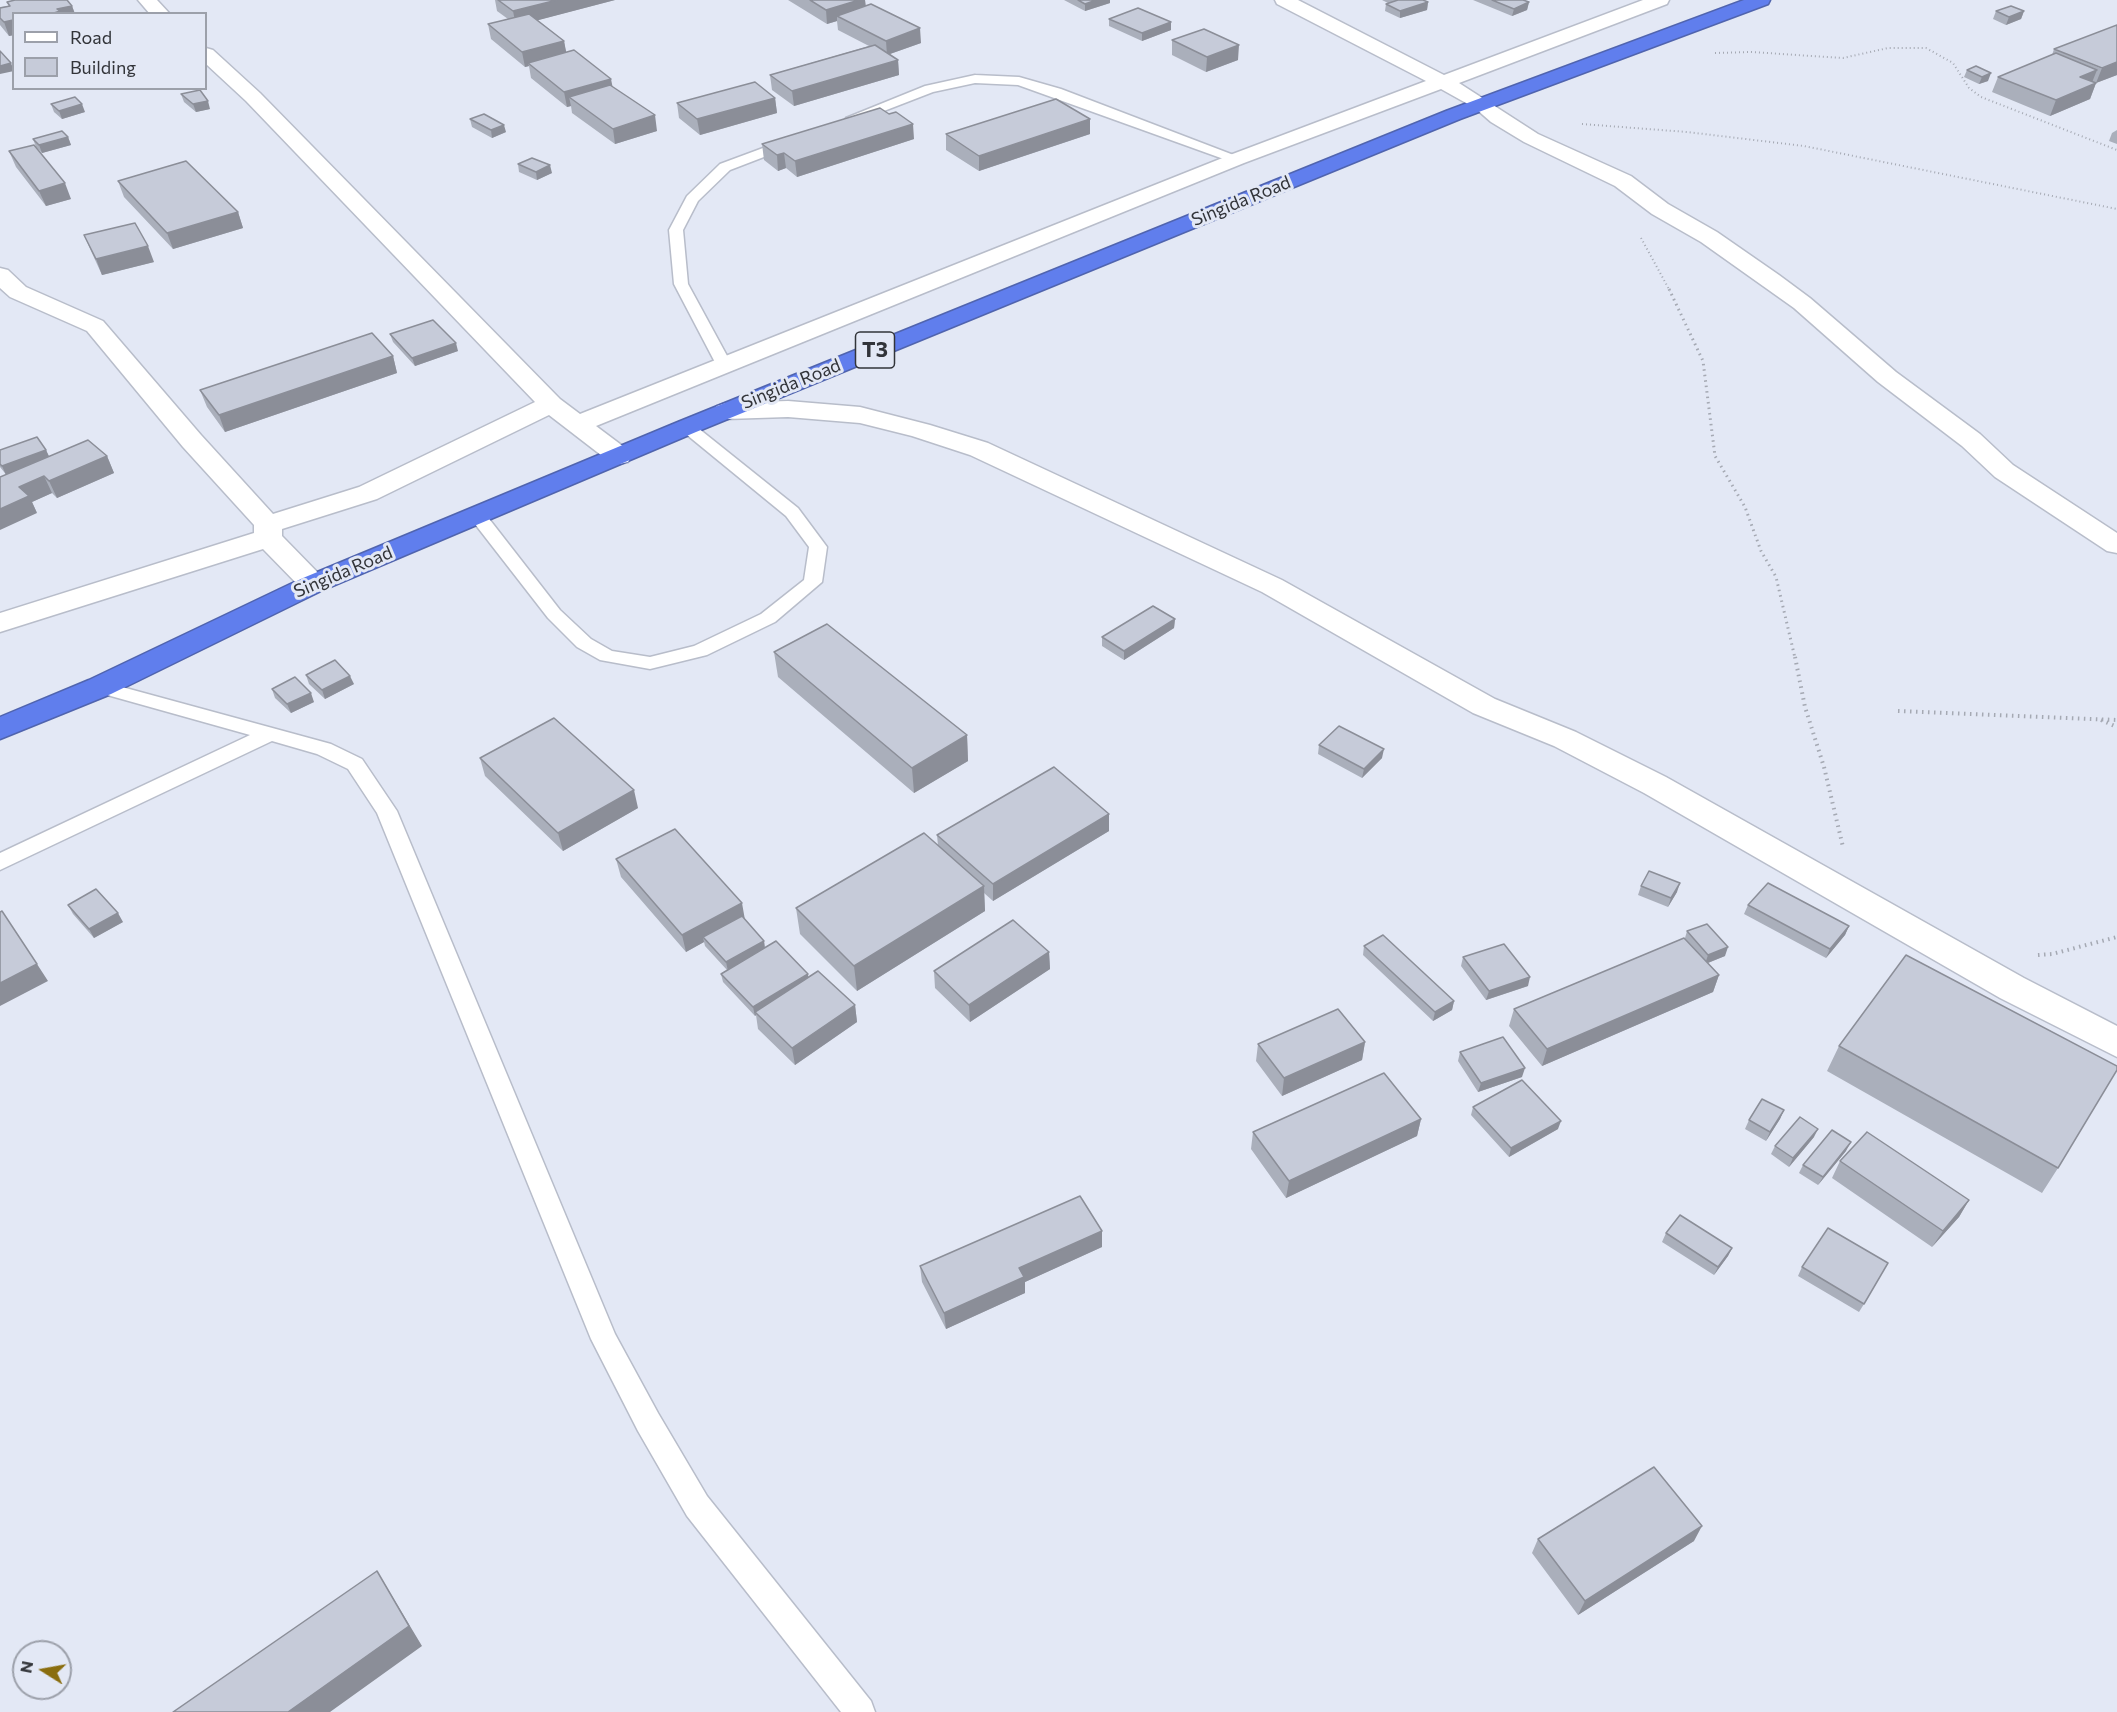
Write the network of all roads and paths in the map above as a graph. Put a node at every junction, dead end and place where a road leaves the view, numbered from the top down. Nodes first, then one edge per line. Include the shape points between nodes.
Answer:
1 (147, 0) edge
2 (1284, 0) edge
3 (1660, 0) edge
4 (1761, 0) edge
5 (159, 12) edge
6 (1710, 53) dead end
7 (207, 55) edge
8 (1443, 82) junction
9 (1482, 104) junction
10 (843, 122) edge
11 (1580, 124) dead end
12 (800, 139) edge
13 (2117, 150) edge
14 (1237, 159) junction
15 (1632, 187) junction
16 (2117, 209) edge
17 (0, 275) edge
18 (724, 365) junction
19 (551, 404) junction
20 (726, 411) junction
21 (578, 424) junction
22 (687, 427) junction
23 (619, 456) junction
24 (477, 515) junction
25 (268, 531) junction
26 (2117, 545) edge
27 (313, 584) junction
28 (0, 624) edge
29 (100, 687) junction
30 (1898, 711) dead end
31 (2098, 719) junction
32 (2117, 720) edge
33 (2117, 727) edge
34 (0, 729) edge
35 (268, 735) junction
36 (0, 862) edge
37 (1848, 896) junction
38 (2117, 1043) edge
39 (861, 1712) edge

1 - 5 street
2 - 8 street
3 - 8 street
4 - 9 highway, Singida Road / T3
6 - 13 path via 1843,58 1888,48 1926,48 1953,63 1981,97
7 - 19 street via 253,97
8 - 9 street
8 - 14 street
9 - 15 street via 1531,138
9 - 20 highway, Singida Road / T3
10 - 14 lane via 929,89 975,79 1019,81
11 - 16 path via 1804,146
12 - 18 lane via 725,167 692,198 676,230 681,284
14 - 18 street
15 - 26 street via 1779,285 2012,476
15 - 37 path via 1630,207 1645,249 1674,298 1703,361 1715,456 1745,507 1776,577 1805,707 1836,814
17 - 25 street via 18,292 94,326
18 - 21 street
19 - 21 street
19 - 25 street via 368,493
20 - 22 highway, Singida Road / T3
20 - 37 street via 788,409 860,414 979,449 1272,586 1484,706 1565,739 1655,785
21 - 23 street
22 - 23 highway, Singida Road / T3
22 - 24 lane via 792,512 818,547 813,582 768,618 700,651 650,663 607,656 584,643 554,614
23 - 24 highway, Singida Road / T3
24 - 27 highway, Singida Road / T3
25 - 27 street
25 - 28 street
27 - 29 highway, Singida Road / T3
29 - 34 highway, Singida Road / T3
29 - 35 lane
30 - 31 path
31 - 32 path
31 - 33 path
35 - 36 lane
35 - 39 lane via 324,749 355,764 387,811 604,1339 642,1412 697,1506
37 - 38 street

